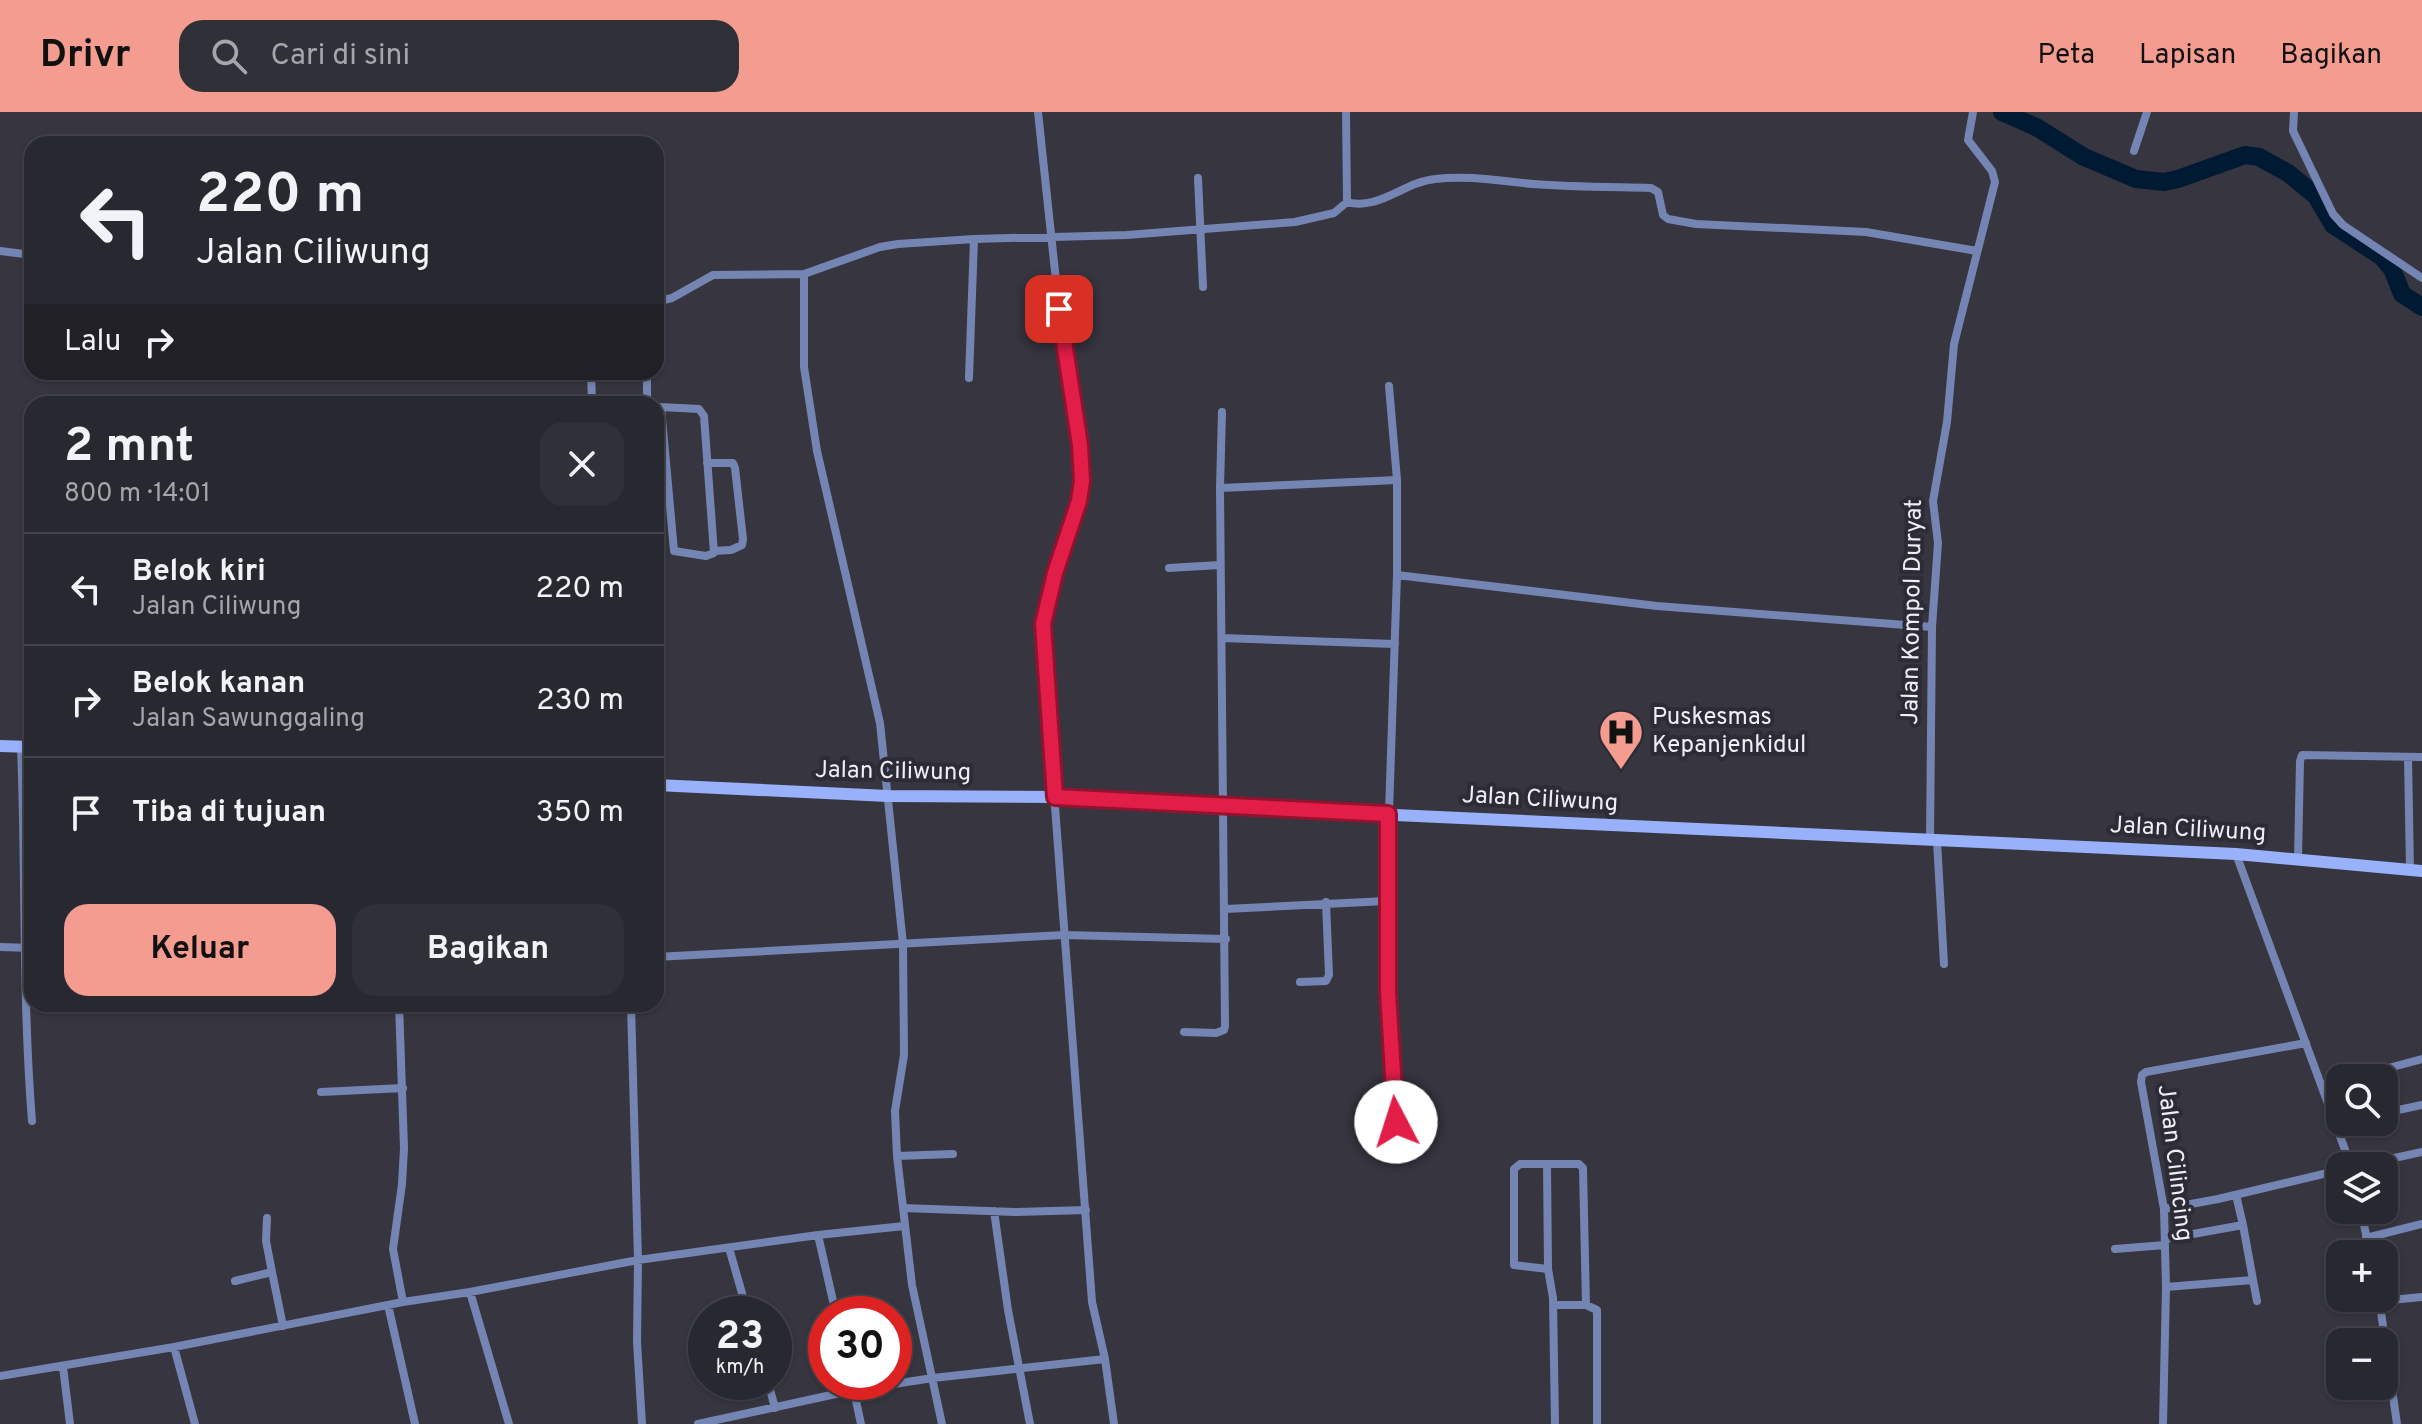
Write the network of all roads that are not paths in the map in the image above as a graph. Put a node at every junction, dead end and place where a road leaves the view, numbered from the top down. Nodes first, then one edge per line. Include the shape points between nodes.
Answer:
1 (1038, 112) edge
2 (1346, 112) edge
3 (1973, 112) edge
4 (2147, 112) edge
5 (2294, 112) edge
6 (2134, 151) dead end
7 (1198, 178) dead end
8 (1347, 202) junction
9 (1202, 230) junction
10 (1051, 237) junction
11 (974, 239) junction
12 (0, 251) edge
13 (1977, 251) junction
14 (24, 254) edge
15 (804, 274) junction
16 (2422, 278) edge
17 (1203, 287) dead end
18 (664, 300) edge
19 (969, 378) dead end
20 (1389, 386) dead end
21 (664, 407) edge
22 (1222, 412) dead end
23 (664, 461) edge
24 (707, 463) junction
25 (1397, 480) junction
26 (1220, 488) junction
27 (714, 551) junction
28 (1220, 565) junction
29 (1169, 568) dead end
30 (1397, 575) junction
31 (1932, 627) junction
32 (1222, 638) junction
33 (1395, 644) junction
34 (0, 746) edge
35 (24, 747) edge
36 (2408, 757) junction
37 (2422, 757) edge
38 (664, 785) edge
39 (888, 796) junction
40 (1055, 797) junction
41 (1224, 807) junction
42 (1388, 814) junction
43 (1933, 841) junction
44 (2236, 854) junction
45 (2298, 859) junction
46 (2416, 871) edge
47 (1386, 901) junction
48 (1326, 902) junction
49 (1225, 909) junction
50 (1064, 935) junction
51 (1226, 939) junction
52 (903, 944) junction
53 (0, 947) edge
54 (24, 948) edge
55 (664, 957) edge
56 (1944, 964) dead end
57 (1300, 982) dead end
58 (29, 1012) edge
59 (399, 1012) edge
60 (631, 1012) edge
61 (1184, 1032) dead end
62 (2306, 1043) junction
63 (2422, 1059) edge
64 (2398, 1065) edge
65 (2326, 1085) edge
66 (2322, 1086) junction
67 (403, 1088) junction
68 (321, 1092) dead end
69 (2326, 1094) edge
70 (2422, 1105) edge
71 (2398, 1110) edge
72 (32, 1121) dead end
73 (1396, 1122) dead end
74 (2422, 1152) edge
75 (953, 1154) dead end
76 (897, 1156) junction
77 (2398, 1157) edge
78 (1547, 1164) junction
79 (2326, 1173) edge
80 (2236, 1195) junction
81 (903, 1208) junction
82 (2164, 1209) junction
83 (1086, 1210) junction
84 (994, 1211) junction
85 (267, 1218) dead end
86 (2364, 1224) edge
87 (2422, 1224) edge
88 (2243, 1225) junction
89 (904, 1226) junction
90 (818, 1235) junction
91 (2366, 1238) joint
92 (2165, 1242) junction
93 (729, 1248) junction
94 (2115, 1249) dead end
95 (638, 1260) junction
96 (1548, 1269) junction
97 (272, 1272) junction
98 (2253, 1280) junction
99 (235, 1281) dead end
100 (2166, 1287) junction
101 (470, 1292) junction
102 (743, 1296) edge
103 (832, 1296) edge
104 (2422, 1297) edge
105 (2398, 1299) edge
106 (1553, 1301) junction
107 (1586, 1301) junction
108 (2257, 1301) dead end
109 (403, 1302) junction
110 (388, 1305) junction
111 (2382, 1312) edge
112 (283, 1326) junction
113 (174, 1347) junction
114 (1105, 1359) junction
115 (63, 1367) junction
116 (1019, 1368) junction
117 (0, 1376) edge
118 (933, 1378) junction
119 (912, 1380) edge
120 (808, 1399) edge
121 (773, 1400) edge
122 (856, 1400) edge
123 (775, 1408) junction
124 (70, 1424) edge
125 (195, 1424) edge
126 (415, 1424) edge
127 (509, 1424) edge
128 (642, 1424) edge
129 (698, 1424) edge
130 (861, 1424) edge
131 (942, 1424) edge
132 (1030, 1424) edge
133 (1114, 1424) edge
134 (1555, 1424) edge
135 (1597, 1424) edge
136 (2163, 1424) edge
137 (2397, 1424) edge

1 - 10 street
2 - 8 street
3 - 13 street, Jalan Kompol Duryat via 1968,140 1995,175
4 - 6 street
5 - 16 street via 2293,131 2333,214
7 - 9 street
8 - 9 street via 1334,213 1295,222
8 - 13 street via 1373,202 1437,178 1651,188 1658,192 1668,219 1866,232
9 - 10 street
9 - 17 street
10 - 11 street
10 - 40 street via 1082,481 1043,624
11 - 15 street via 880,247
11 - 19 street
12 - 14 street
13 - 31 street, Jalan Kompol Duryat via 1954,344 1933,501 1938,543
15 - 18 street via 713,275
15 - 39 street via 804,367 817,451 880,723
20 - 25 street
21 - 24 street via 699,409
22 - 26 street
23 - 27 street via 674,551 706,556
24 - 27 street
24 - 27 street via 733,463 743,539 738,549
25 - 26 street
25 - 30 street
26 - 28 street
28 - 29 street
28 - 32 street
30 - 31 street via 1657,606
30 - 33 street
31 - 43 street, Jalan Kompol Duryat
32 - 33 street
32 - 41 street
33 - 42 street
34 - 35 main road
36 - 37 street
36 - 45 street via 2304,754
36 - 46 street
38 - 39 main road, Jalan Ciliwung
39 - 40 main road, Jalan Ciliwung
39 - 52 street
40 - 41 main road, Jalan Ciliwung
40 - 50 street
41 - 42 main road, Jalan Ciliwung
41 - 49 street
42 - 43 main road, Jalan Ciliwung
42 - 47 street
43 - 44 main road, Jalan Ciliwung
43 - 56 street, Jalan Kompol Duryat
44 - 45 main road, Jalan Ciliwung
44 - 62 street
45 - 46 main road, Jalan Ciliwung
47 - 48 street
47 - 73 street
48 - 49 street
48 - 57 street via 1329,975 1326,981
49 - 51 street
50 - 51 street
50 - 52 street
50 - 83 street
51 - 61 street via 1224,1030
52 - 55 street
52 - 76 street via 904,1055 895,1111
53 - 54 street
58 - 72 street
59 - 67 street
60 - 95 street
62 - 66 street
62 - 82 street, Jalan Cilincing via 2142,1075
63 - 64 street
65 - 66 street
66 - 69 street
67 - 68 street
67 - 109 street via 402,1184 393,1249
70 - 71 street
74 - 77 street
75 - 76 street
76 - 81 street
78 - 96 street
78 - 96 street via 1520,1164 1514,1169 1514,1265
78 - 107 street via 1583,1168
79 - 80 street
80 - 82 street
80 - 88 street
81 - 84 street
81 - 89 street
82 - 92 street, Jalan Cilincing
83 - 84 street
83 - 114 street via 1092,1302
84 - 116 street
85 - 97 street
86 - 91 street
87 - 91 street
88 - 92 street
88 - 98 street
89 - 90 street
89 - 118 street
90 - 93 street
90 - 103 street
92 - 94 street
92 - 100 street, Jalan Cilincing
93 - 95 street
93 - 102 street
95 - 101 street
95 - 128 street
96 - 106 street
97 - 99 street
97 - 112 street
98 - 100 street
98 - 108 street
100 - 136 street, Jalan Cilincing
101 - 109 street
101 - 127 street
104 - 105 street
106 - 107 street
106 - 134 street
107 - 135 street via 1597,1310
109 - 110 street
110 - 112 street
110 - 126 street
111 - 137 street
112 - 113 street
113 - 115 street
113 - 125 street
114 - 116 street
114 - 133 street
115 - 117 street
115 - 124 street
116 - 118 street
116 - 132 street
118 - 119 street
118 - 131 street
120 - 123 street
121 - 123 street
122 - 130 street
123 - 129 street

